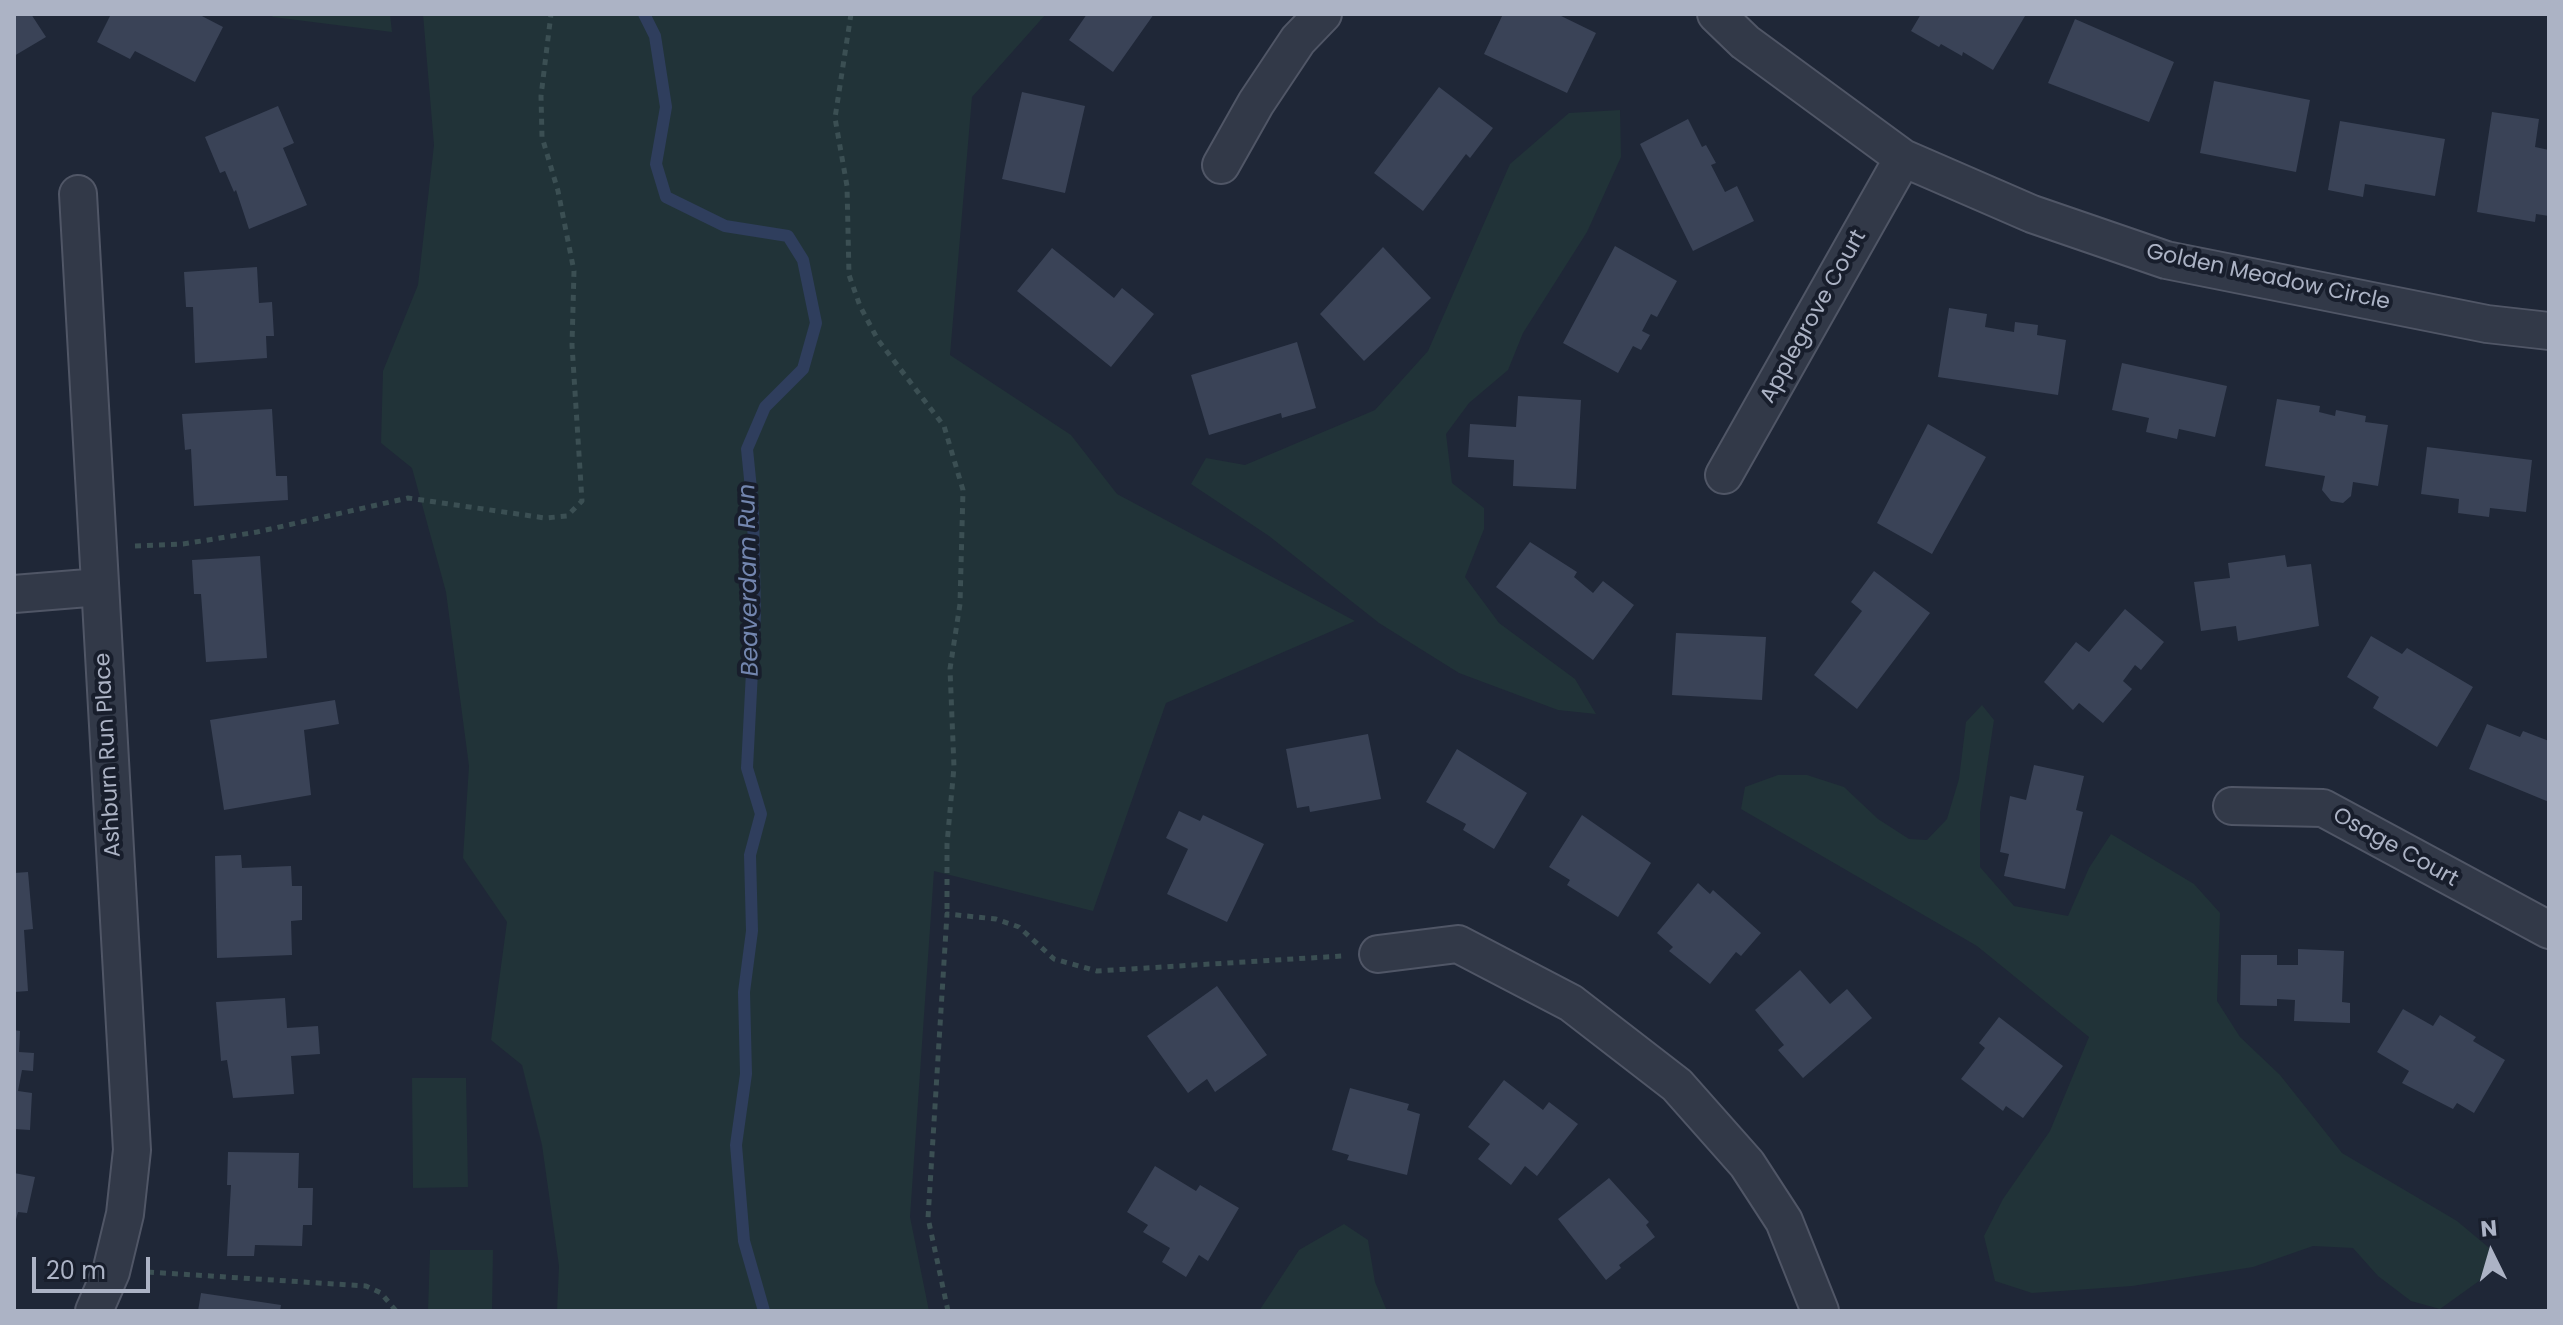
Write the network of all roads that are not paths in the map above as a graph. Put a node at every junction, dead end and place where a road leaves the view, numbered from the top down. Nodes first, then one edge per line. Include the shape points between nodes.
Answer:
1 (1323, 14) edge
2 (1716, 14) edge
3 (1903, 158) junction
4 (1221, 165) dead end
5 (78, 194) dead end
6 (2549, 331) edge
7 (1724, 475) dead end
8 (100, 587) junction
9 (14, 594) edge
10 (2232, 806) dead end
11 (2549, 930) edge
12 (1378, 954) road end
13 (94, 1311) edge
14 (1820, 1311) edge

1 - 4 street via 1298,40
2 - 3 street, Golden Meadow Circle via 1745,42
3 - 6 street, Golden Meadow Circle via 2032,214 2166,260 2487,324
3 - 7 street, Applegrove Court
5 - 8 street, Ashburn Run Place
8 - 9 street
8 - 13 street, Ashburn Run Place via 132,1150 125,1214 111,1272
10 - 11 street, Osage Court via 2323,808
12 - 14 street via 1458,944 1571,1003 1677,1085 1747,1164 1784,1221

